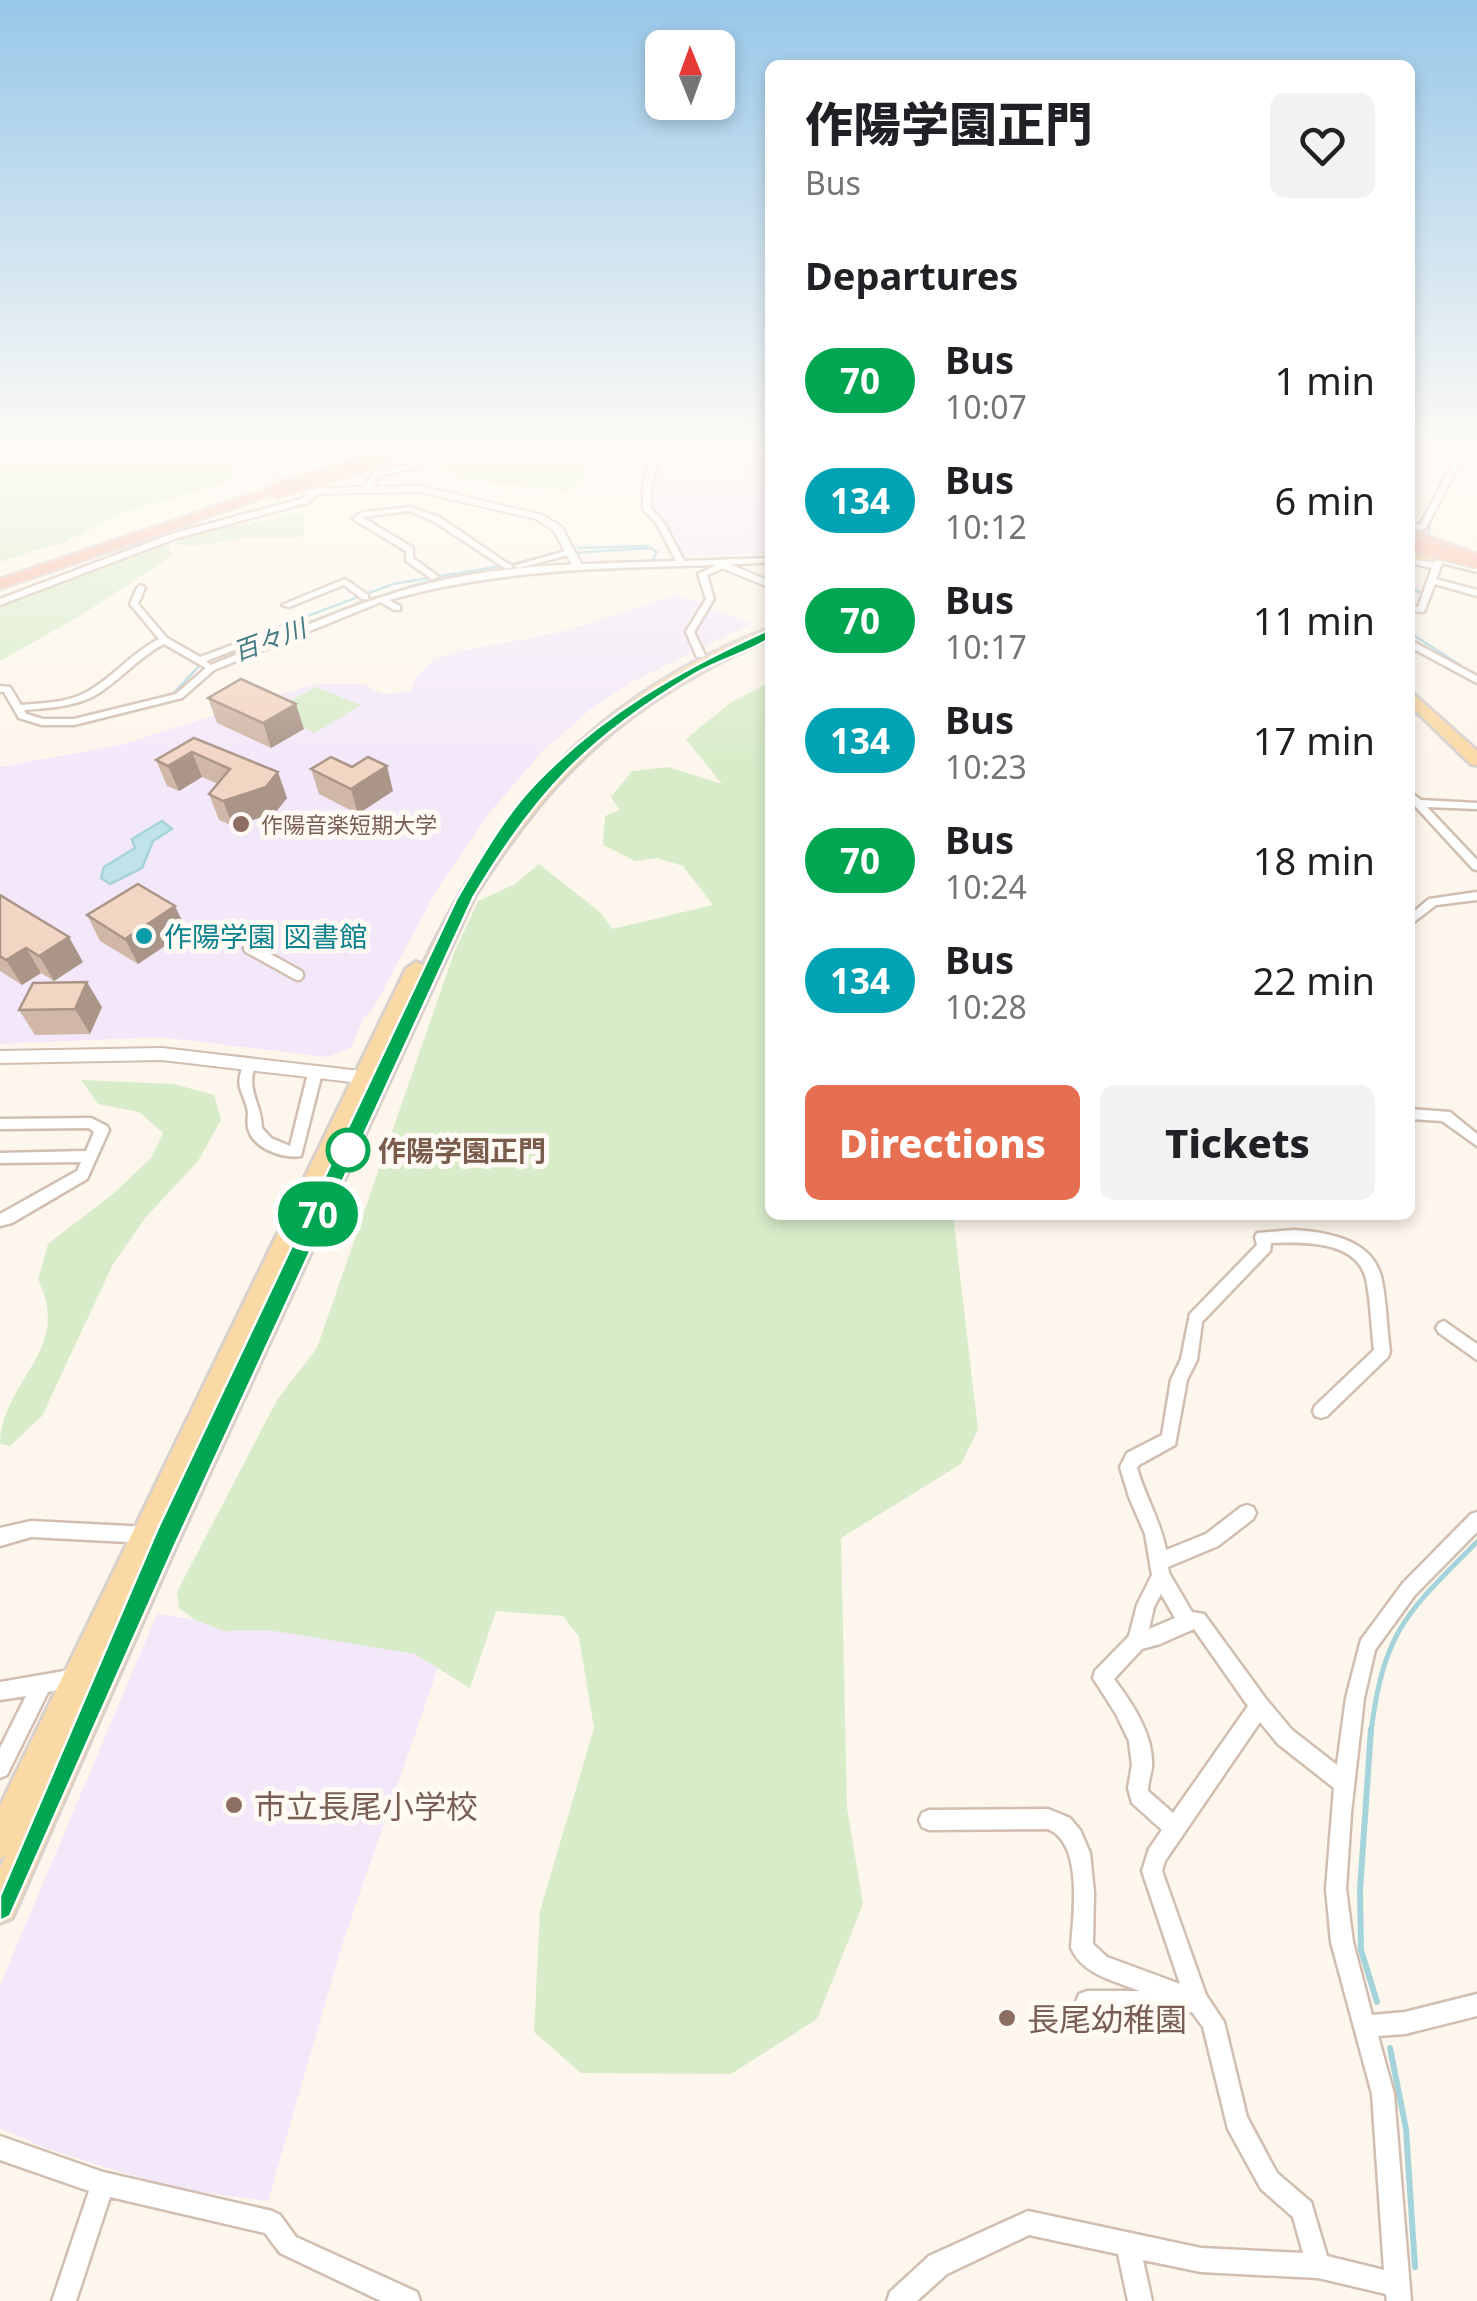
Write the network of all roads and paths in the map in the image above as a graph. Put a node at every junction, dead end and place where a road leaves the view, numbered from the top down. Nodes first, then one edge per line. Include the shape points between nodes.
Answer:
1 (82, 553) edge
2 (128, 553) edge
3 (410, 553) edge
4 (489, 553) edge
5 (675, 553) edge
6 (1416, 553) edge
7 (1419, 553) edge
8 (1430, 553) edge
9 (569, 554) joint
10 (1433, 557) junction
11 (765, 560) edge
12 (679, 562) junction
13 (1475, 562) edge
14 (720, 565) junction
15 (578, 567) junction
16 (511, 568) junction
17 (434, 576) junction
18 (0, 581) edge
19 (1434, 581) junction
20 (765, 583) edge
21 (141, 588) dead end
22 (392, 588) junction
23 (409, 589) junction
24 (1477, 593) edge
25 (363, 596) junction
26 (382, 598) junction
27 (0, 602) edge
28 (286, 605) dead end
29 (397, 608) dead end
30 (1415, 608) edge
31 (308, 624) junction
32 (765, 627) edge
33 (765, 636) edge
34 (164, 640) junction
35 (1415, 647) edge
36 (700, 655) junction
37 (205, 663) junction
38 (1477, 680) edge
39 (0, 688) edge
40 (1415, 701) edge
41 (21, 711) junction
42 (1477, 760) edge
43 (1415, 800) edge
44 (1415, 803) edge
45 (1477, 806) edge
46 (1477, 867) edge
47 (1477, 896) edge
48 (1415, 917) edge
49 (248, 948) dead end
50 (298, 975) dead end
51 (0, 1057) edge
52 (249, 1066) junction
53 (316, 1073) junction
54 (372, 1078) junction
55 (1415, 1114) edge
56 (0, 1124) edge
57 (1477, 1141) edge
58 (90, 1156) junction
59 (0, 1158) edge
60 (0, 1220) edge
61 (1444, 1328) dead end
62 (1477, 1352) edge
63 (1321, 1411) dead end
64 (1247, 1513) dead end
65 (1477, 1520) edge
66 (156, 1535) junction
67 (0, 1536) edge
68 (1162, 1568) junction
69 (1188, 1621) junction
70 (1137, 1641) junction
71 (77, 1678) junction
72 (43, 1682) junction
73 (0, 1691) edge
74 (1259, 1706) junction
75 (0, 1768) edge
76 (1344, 1784) junction
77 (929, 1820) dead end
78 (1175, 1828) junction
79 (0, 1842) edge
80 (0, 1906) edge
81 (1197, 2000) junction
82 (1087, 2002) dead end
83 (1477, 2005) edge
84 (1367, 2026) junction
85 (0, 2148) edge
86 (103, 2184) junction
87 (1128, 2245) junction
88 (1318, 2266) junction
89 (1398, 2293) edge
90 (64, 2301) edge
91 (408, 2301) edge
92 (899, 2301) edge
93 (1140, 2301) edge

1 - 18 highway, bridge
2 - 27 street
3 - 17 street
4 - 16 street
5 - 12 street
6 - 10 main road
7 - 13 highway, bridge
8 - 10 highway
9 - 15 street
9 - 16 street
10 - 13 highway
10 - 19 street
11 - 14 street
12 - 14 street
12 - 15 street
14 - 20 street
14 - 36 street via 702,574 710,599 690,632
15 - 16 street
16 - 17 street
16 - 23 street
17 - 22 street
19 - 24 street
19 - 30 street via 1421,610
21 - 34 street via 134,604
22 - 23 street
22 - 25 street
23 - 26 street
25 - 28 street via 344,582
25 - 31 street
26 - 29 street
26 - 31 street
31 - 37 street
32 - 36 main road
33 - 54 main road via 662,686 606,724 538,788 465,898
34 - 37 street
34 - 41 street via 93,692
35 - 38 street
36 - 54 main road via 597,722 528,786 452,897
37 - 41 street via 179,696 112,715 42,722
39 - 41 street
40 - 42 main road
43 - 45 street
44 - 46 street
47 - 48 street via 1433,902
49 - 50 street
51 - 52 street via 162,1054
52 - 53 street
52 - 53 street via 242,1081 255,1130 288,1152 296,1152
53 - 54 street
54 - 66 main road
55 - 57 street via 1444,1116
56 - 58 street via 91,1123 102,1130
58 - 59 street
58 - 60 street via 82,1175
61 - 62 street
63 - 68 street via 1382,1352 1373,1274 1324,1235 1262,1237 1264,1247 1192,1326 1169,1440 1128,1466
64 - 68 street
65 - 76 street via 1409,1589 1367,1646
66 - 67 street via 32,1529
66 - 71 main road
66 - 80 main road
68 - 69 street
68 - 70 street
69 - 70 street
69 - 74 street via 1198,1620
70 - 78 street via 1102,1678 1122,1704 1138,1747 1138,1796
71 - 72 street
71 - 79 main road
72 - 73 street
72 - 75 street
74 - 76 street via 1285,1737
74 - 78 street
76 - 84 street via 1336,1889 1342,1942
77 - 81 street via 1064,1823 1081,1857 1082,1948 1100,1965
78 - 81 street via 1152,1872
81 - 82 street
81 - 88 street via 1213,2022 1246,2142 1269,2181 1302,2210
83 - 84 street
84 - 89 street via 1383,2094
85 - 86 street
86 - 90 street
86 - 91 street via 272,2223 288,2245
87 - 88 street via 1201,2260
87 - 92 street via 1028,2223 938,2265
87 - 93 street
88 - 89 street

